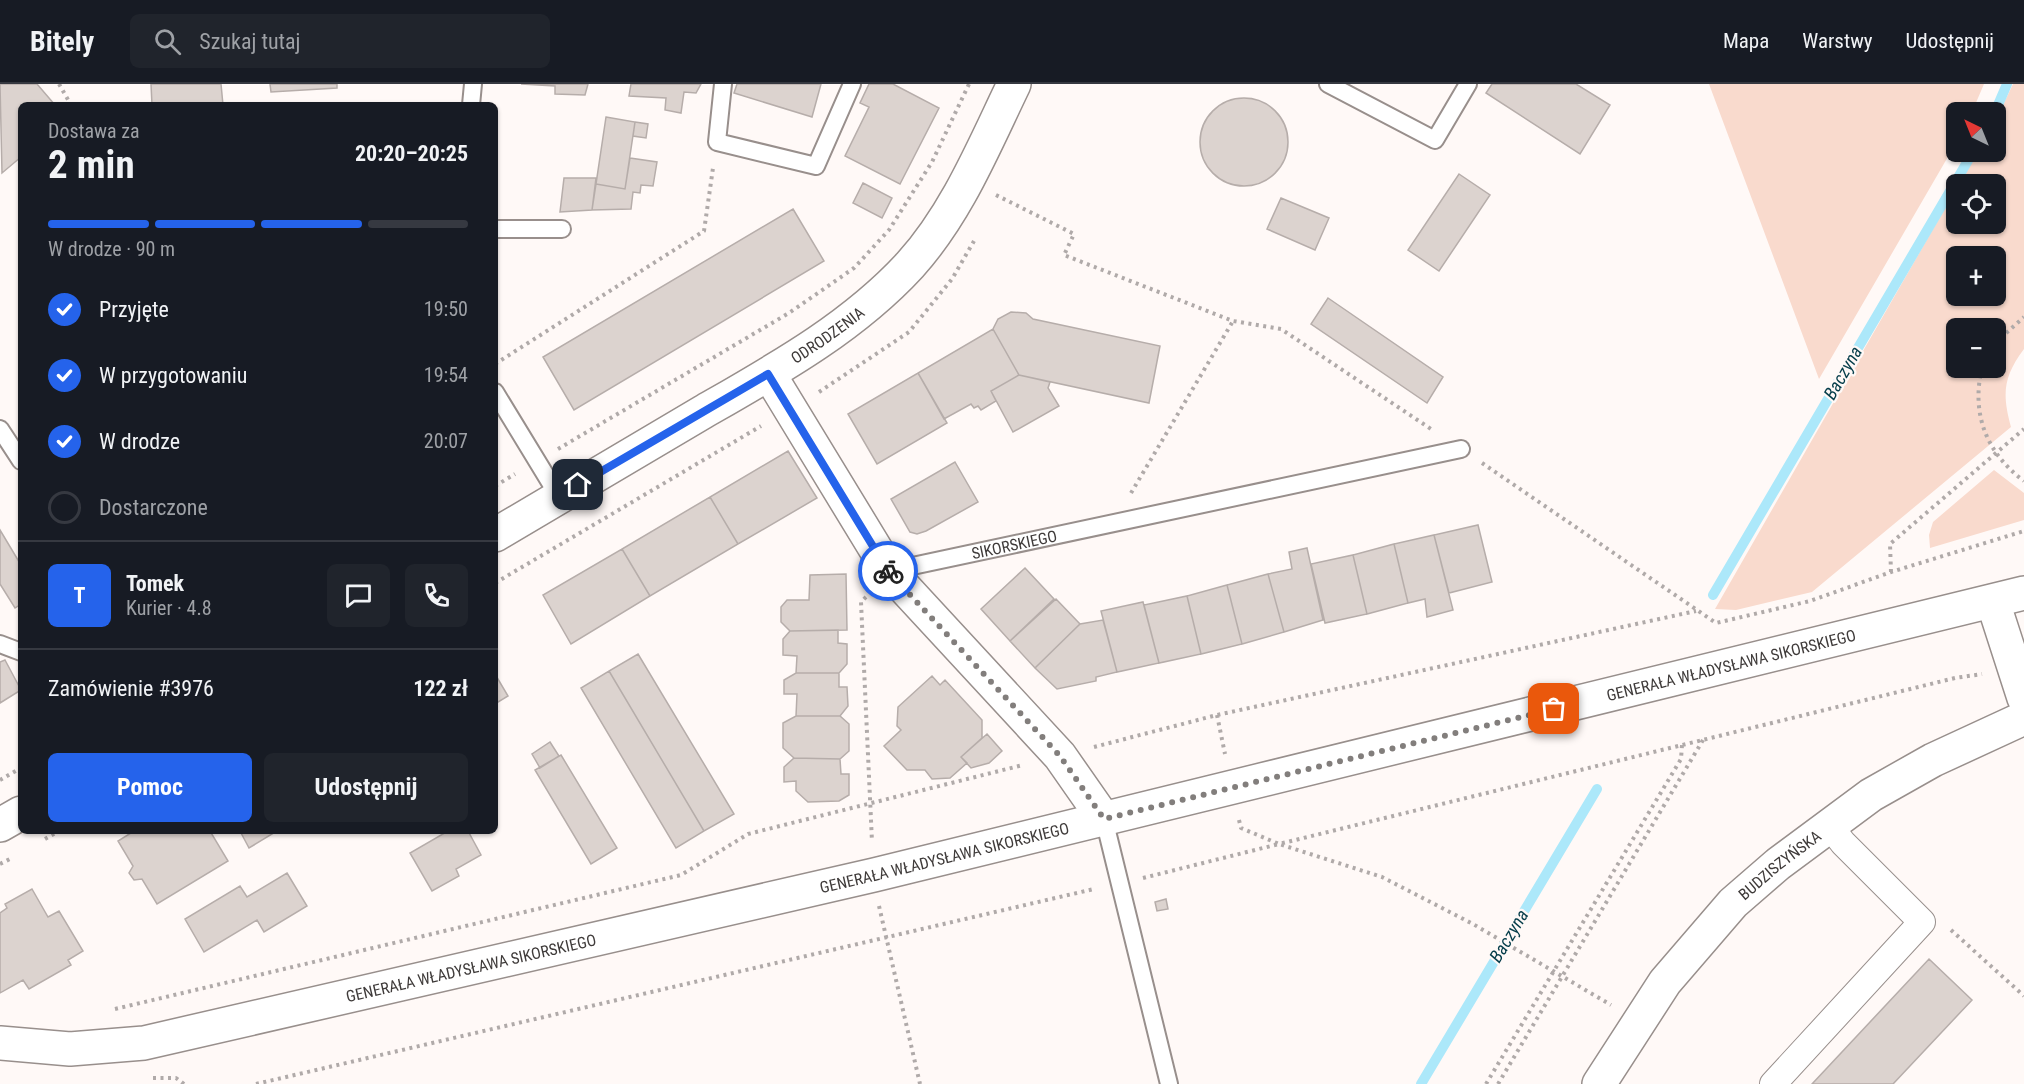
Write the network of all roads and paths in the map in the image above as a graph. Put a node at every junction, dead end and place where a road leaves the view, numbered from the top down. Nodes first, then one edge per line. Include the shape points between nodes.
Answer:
1 (59, 84) edge
2 (473, 84) edge
3 (723, 84) edge
4 (852, 84) edge
5 (969, 84) edge
6 (1014, 84) edge
7 (1328, 84) edge
8 (1468, 84) edge
9 (68, 102) edge
10 (471, 102) edge
11 (717, 141) junction
12 (997, 195) dead end
13 (498, 229) edge
14 (562, 229) dead end
15 (2024, 317) edge
16 (1233, 321) junction
17 (2006, 333) edge
18 (498, 362) edge
19 (768, 374) junction
20 (1980, 378) edge
21 (498, 397) edge
22 (0, 429) edge
23 (2024, 429) edge
24 (1461, 449) junction
25 (1996, 453) junction
26 (18, 456) edge
27 (538, 461) junction
28 (2024, 482) edge
29 (498, 484) edge
30 (559, 497) junction
31 (1114, 523) junction
32 (2024, 531) edge
33 (498, 533) edge
34 (889, 571) junction
35 (1891, 572) junction
36 (2024, 593) edge
37 (1993, 602) junction
38 (1696, 611) junction
39 (0, 644) edge
40 (18, 651) edge
41 (2019, 684) edge
42 (1217, 716) junction
43 (2024, 718) edge
44 (1703, 740) junction
45 (1682, 745) junction
46 (1060, 756) junction
47 (18, 770) edge
48 (0, 780) edge
49 (1231, 787) junction
50 (871, 804) junction
51 (18, 815) edge
52 (1104, 819) junction
53 (0, 825) edge
54 (1829, 825) junction
55 (1279, 844) junction
56 (874, 875) junction
57 (1119, 884) junction
58 (1922, 922) junction
59 (885, 937) junction
60 (1555, 971) junction
61 (1563, 976) junction
62 (2024, 996) edge
63 (111, 1010) dead end
64 (1637, 1021) junction
65 (0, 1043) edge
66 (256, 1084) edge
67 (920, 1084) edge
68 (1169, 1084) edge
69 (1486, 1084) edge
70 (1498, 1084) edge
71 (1599, 1084) edge
72 (1773, 1084) edge

1 - 9 path
2 - 10 lane
3 - 11 lane
4 - 11 lane via 816,166
5 - 27 path via 932,162 902,211 854,268 789,313
6 - 19 street, ODRODZENIA via 968,180 942,224 910,265 867,306 814,347
7 - 8 lane via 1435,140
11 - 18 path via 704,231
12 - 16 path via 1074,234 1064,255
13 - 14 lane
15 - 17 path
16 - 24 path via 1281,329
16 - 31 path
19 - 30 street, ODRODZENIA
19 - 34 street
20 - 25 path via 1979,416
21 - 27 lane
22 - 26 lane
23 - 25 path
24 - 31 lane, SIKORSKIEGO
24 - 38 path
25 - 28 path
25 - 35 path via 1890,544
27 - 29 path
27 - 30 lane
30 - 33 street, ODRODZENIA
31 - 34 lane, SIKORSKIEGO
32 - 35 path
34 - 46 street
34 - 50 path via 861,602
35 - 38 path via 1810,601 1716,622
36 - 37 street, GENERAŁA WŁADYSŁAWA SIKORSKIEGO
37 - 41 street
37 - 49 street, GENERAŁA WŁADYSŁAWA SIKORSKIEGO
38 - 42 path
39 - 40 lane
41 - 44 path via 1955,678
42 - 46 path
42 - 49 path
43 - 54 street, BUDZISZYŃSKA via 1933,759
44 - 45 path
44 - 61 path
45 - 55 path
45 - 60 path via 1681,759
46 - 50 path
46 - 52 street
47 - 48 path
49 - 52 street, GENERAŁA WŁADYSŁAWA SIKORSKIEGO
49 - 55 path via 1241,828
50 - 56 path
50 - 63 path via 748,834 681,874
51 - 53 street
52 - 56 street, GENERAŁA WŁADYSŁAWA SIKORSKIEGO
52 - 57 lane
54 - 58 street via 1842,843
54 - 64 street, BUDZISZYŃSKA via 1733,903
55 - 57 path
55 - 60 path via 1382,877
56 - 59 path
56 - 65 street, GENERAŁA WŁADYSŁAWA SIKORSKIEGO via 144,1043 70,1049
57 - 59 path
57 - 68 lane
58 - 62 path via 1936,917
58 - 72 street
59 - 66 path
59 - 67 path
60 - 61 path
60 - 69 path
61 - 64 path
61 - 70 path
64 - 71 street, BUDZISZYŃSKA

